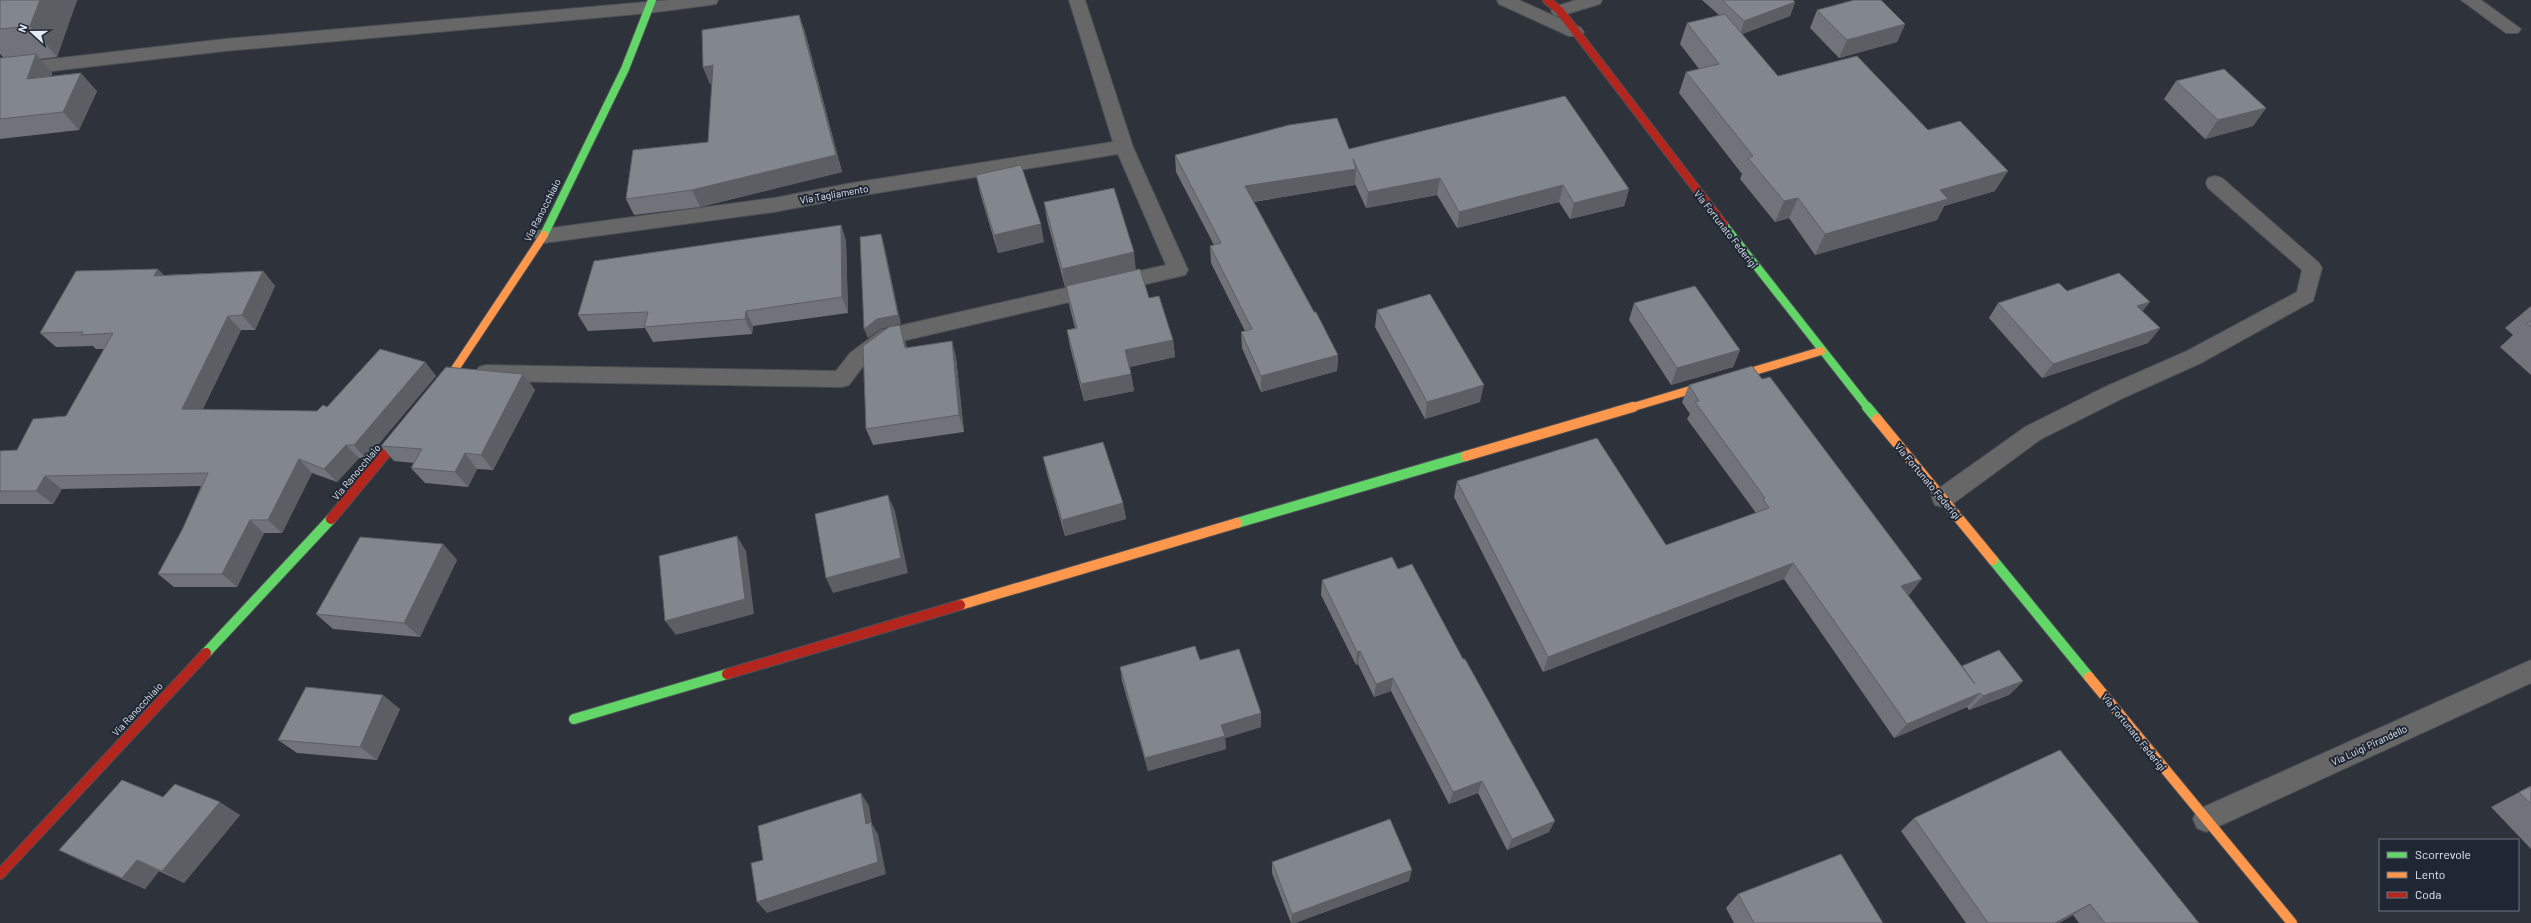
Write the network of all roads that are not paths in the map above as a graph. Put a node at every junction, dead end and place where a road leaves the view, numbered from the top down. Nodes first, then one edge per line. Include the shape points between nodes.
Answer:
1 (710, 0) edge
2 (1077, 0) edge
3 (1505, 0) edge
4 (1547, 0) edge
5 (1594, 0) edge
6 (2469, 0) edge
7 (650, 4) edge
8 (1560, 11) junction
9 (2512, 29) dead end
10 (1575, 32) junction
11 (0, 72) edge
12 (1124, 147) junction
13 (2215, 183) dead end
14 (544, 236) junction
15 (1821, 351) junction
16 (453, 372) junction
17 (433, 396) edge
18 (413, 420) edge
19 (1943, 498) junction
20 (2531, 671) edge
21 (574, 719) dead end
22 (2206, 819) junction
23 (0, 874) edge
24 (2292, 923) edge

1 - 7 street
2 - 12 street
3 - 10 street
4 - 8 street, Via Fortunato Federigi
5 - 8 street
6 - 9 street
7 - 11 street via 225,45
7 - 14 street, Via Ranocchiaio via 625,69
8 - 10 street, Via Fortunato Federigi
10 - 15 street, Via Fortunato Federigi
12 - 14 street, Via Tagliamento via 774,205
12 - 16 street via 1178,270 888,336 857,359 842,379
13 - 19 street via 2312,268 2306,296 2194,358 2113,393 2033,433
14 - 16 street, Via Ranocchiaio
15 - 19 street, Via Fortunato Federigi
15 - 21 street
16 - 17 street, Via Ranocchiaio
18 - 23 street, Via Ranocchiaio via 340,509
19 - 22 street, Via Fortunato Federigi
20 - 22 street, Via Luigi Pirandello
22 - 24 street, Via Fortunato Federigi

